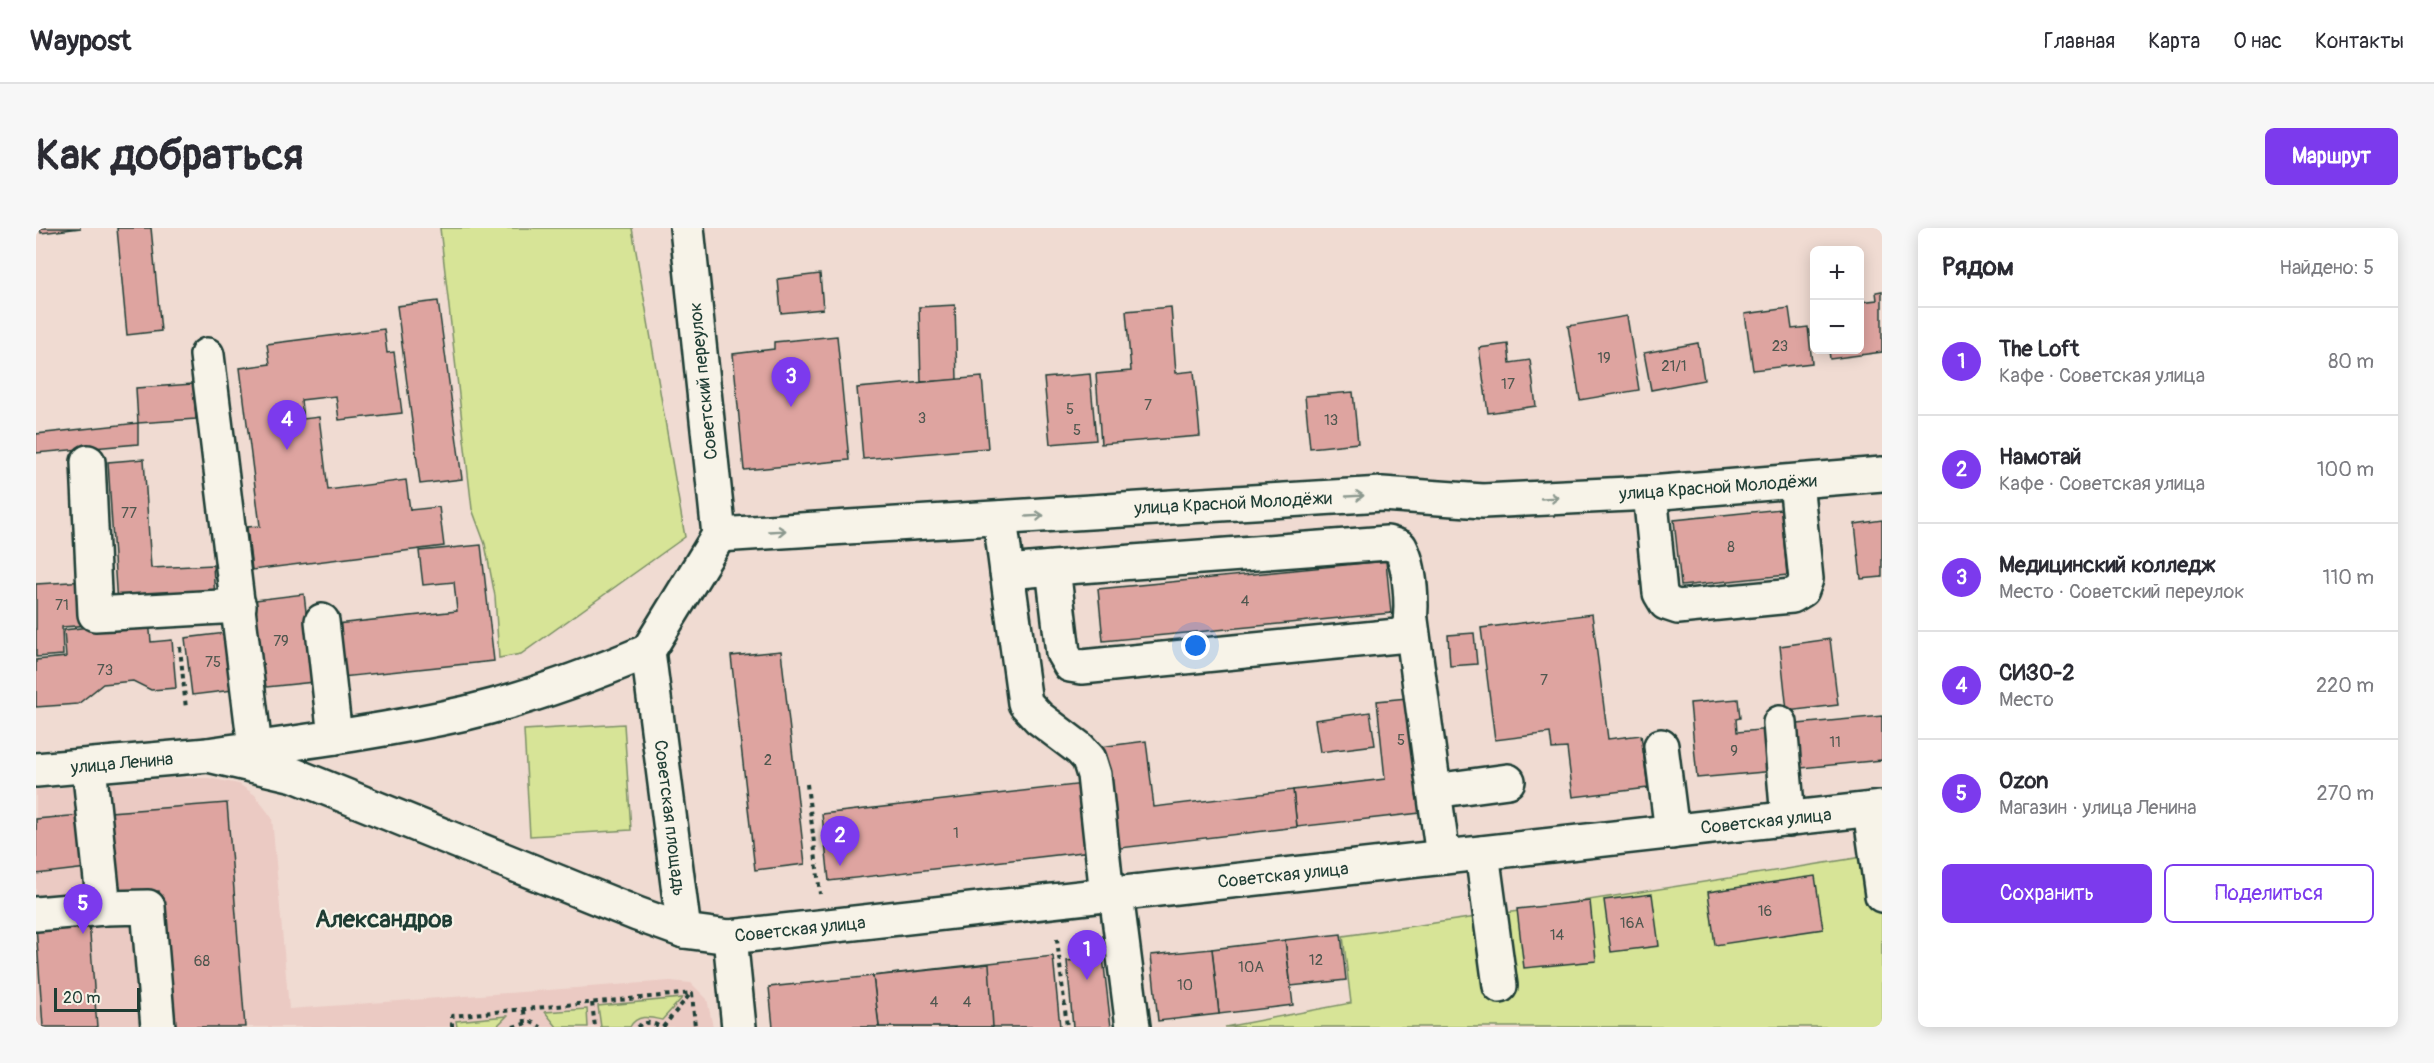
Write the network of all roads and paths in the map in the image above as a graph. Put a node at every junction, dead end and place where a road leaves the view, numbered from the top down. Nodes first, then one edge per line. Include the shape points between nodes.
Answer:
1 (687, 228) edge
2 (207, 355) dead end
3 (88, 462) dead end
4 (1882, 474) edge
5 (1797, 482) junction
6 (1650, 493) junction
7 (1000, 518) junction
8 (719, 535) junction
9 (1053, 568) junction
10 (1007, 572) junction
11 (238, 606) junction
12 (1411, 620) junction
13 (322, 621) dead end
14 (180, 648) dead end
15 (648, 651) junction
16 (186, 709) dead end
17 (1780, 723) dead end
18 (334, 737) junction
19 (1661, 746) dead end
20 (255, 748) junction
21 (208, 755) junction
22 (89, 766) junction
23 (36, 770) edge
24 (1508, 781) dead end
25 (807, 784) dead end
26 (1434, 791) junction
27 (1876, 809) edge
28 (1788, 819) junction
29 (1672, 832) junction
30 (1482, 853) junction
31 (1443, 858) junction
32 (820, 894) dead end
33 (1112, 894) junction
34 (1882, 895) edge
35 (104, 908) junction
36 (36, 914) edge
37 (684, 932) junction
38 (730, 937) junction
39 (1057, 939) dead end
40 (1500, 986) dead end
41 (692, 993) junction
42 (592, 1003) junction
43 (524, 1010) junction
44 (525, 1023) junction
45 (158, 1027) edge
46 (452, 1027) edge
47 (513, 1027) edge
48 (541, 1027) edge
49 (595, 1027) edge
50 (637, 1027) edge
51 (661, 1027) edge
52 (695, 1027) edge
53 (739, 1027) edge
54 (1067, 1027) edge
55 (1133, 1027) edge

1 - 8 street, Советский переулок
2 - 11 street
3 - 11 street via 95,614
4 - 5 street, улица Красной Молодёжи
5 - 6 street, улица Красной Молодёжи
5 - 6 street via 1806,579 1802,590 1792,596 1678,607 1666,603 1660,593
7 -> 6 street, улица Красной Молодёжи via 1382,494 1483,501
8 -> 7 street, улица Красной Молодёжи
7 - 10 street
8 - 15 street
9 - 10 street
9 - 12 street via 1387,543 1400,547 1407,559
9 - 12 street via 1063,653 1070,664 1082,667 1397,636 1409,630
10 - 33 street via 1025,704 1089,759
11 - 20 street
12 - 26 street
13 - 18 street
14 - 16 path
15 - 18 street via 584,678 466,713
15 - 37 street, Советская площадь
17 - 28 street
18 - 20 street
19 - 29 street
20 - 21 street
21 - 22 street, улица Ленина
21 - 37 street, Советская площадь via 294,775
22 - 23 street, улица Ленина
22 - 35 street
24 - 26 street
25 - 32 path
26 - 31 street
27 - 28 street, Советская улица
27 - 34 street
28 - 29 street, Советская улица
29 - 30 street, Советская улица
30 - 31 street, Советская улица
30 - 40 street
31 - 33 street, Советская улица
33 - 38 street, Советская улица
33 - 55 street
35 - 36 street
35 - 45 street via 148,907
37 - 38 street, Советская улица
38 - 53 street
39 - 54 path
41 - 42 path
41 - 51 path
41 - 52 path
42 - 43 path
42 - 49 path
43 - 44 path
43 - 46 path via 452,1016
44 - 47 path
44 - 48 path
50 - 51 path via 646,1022

